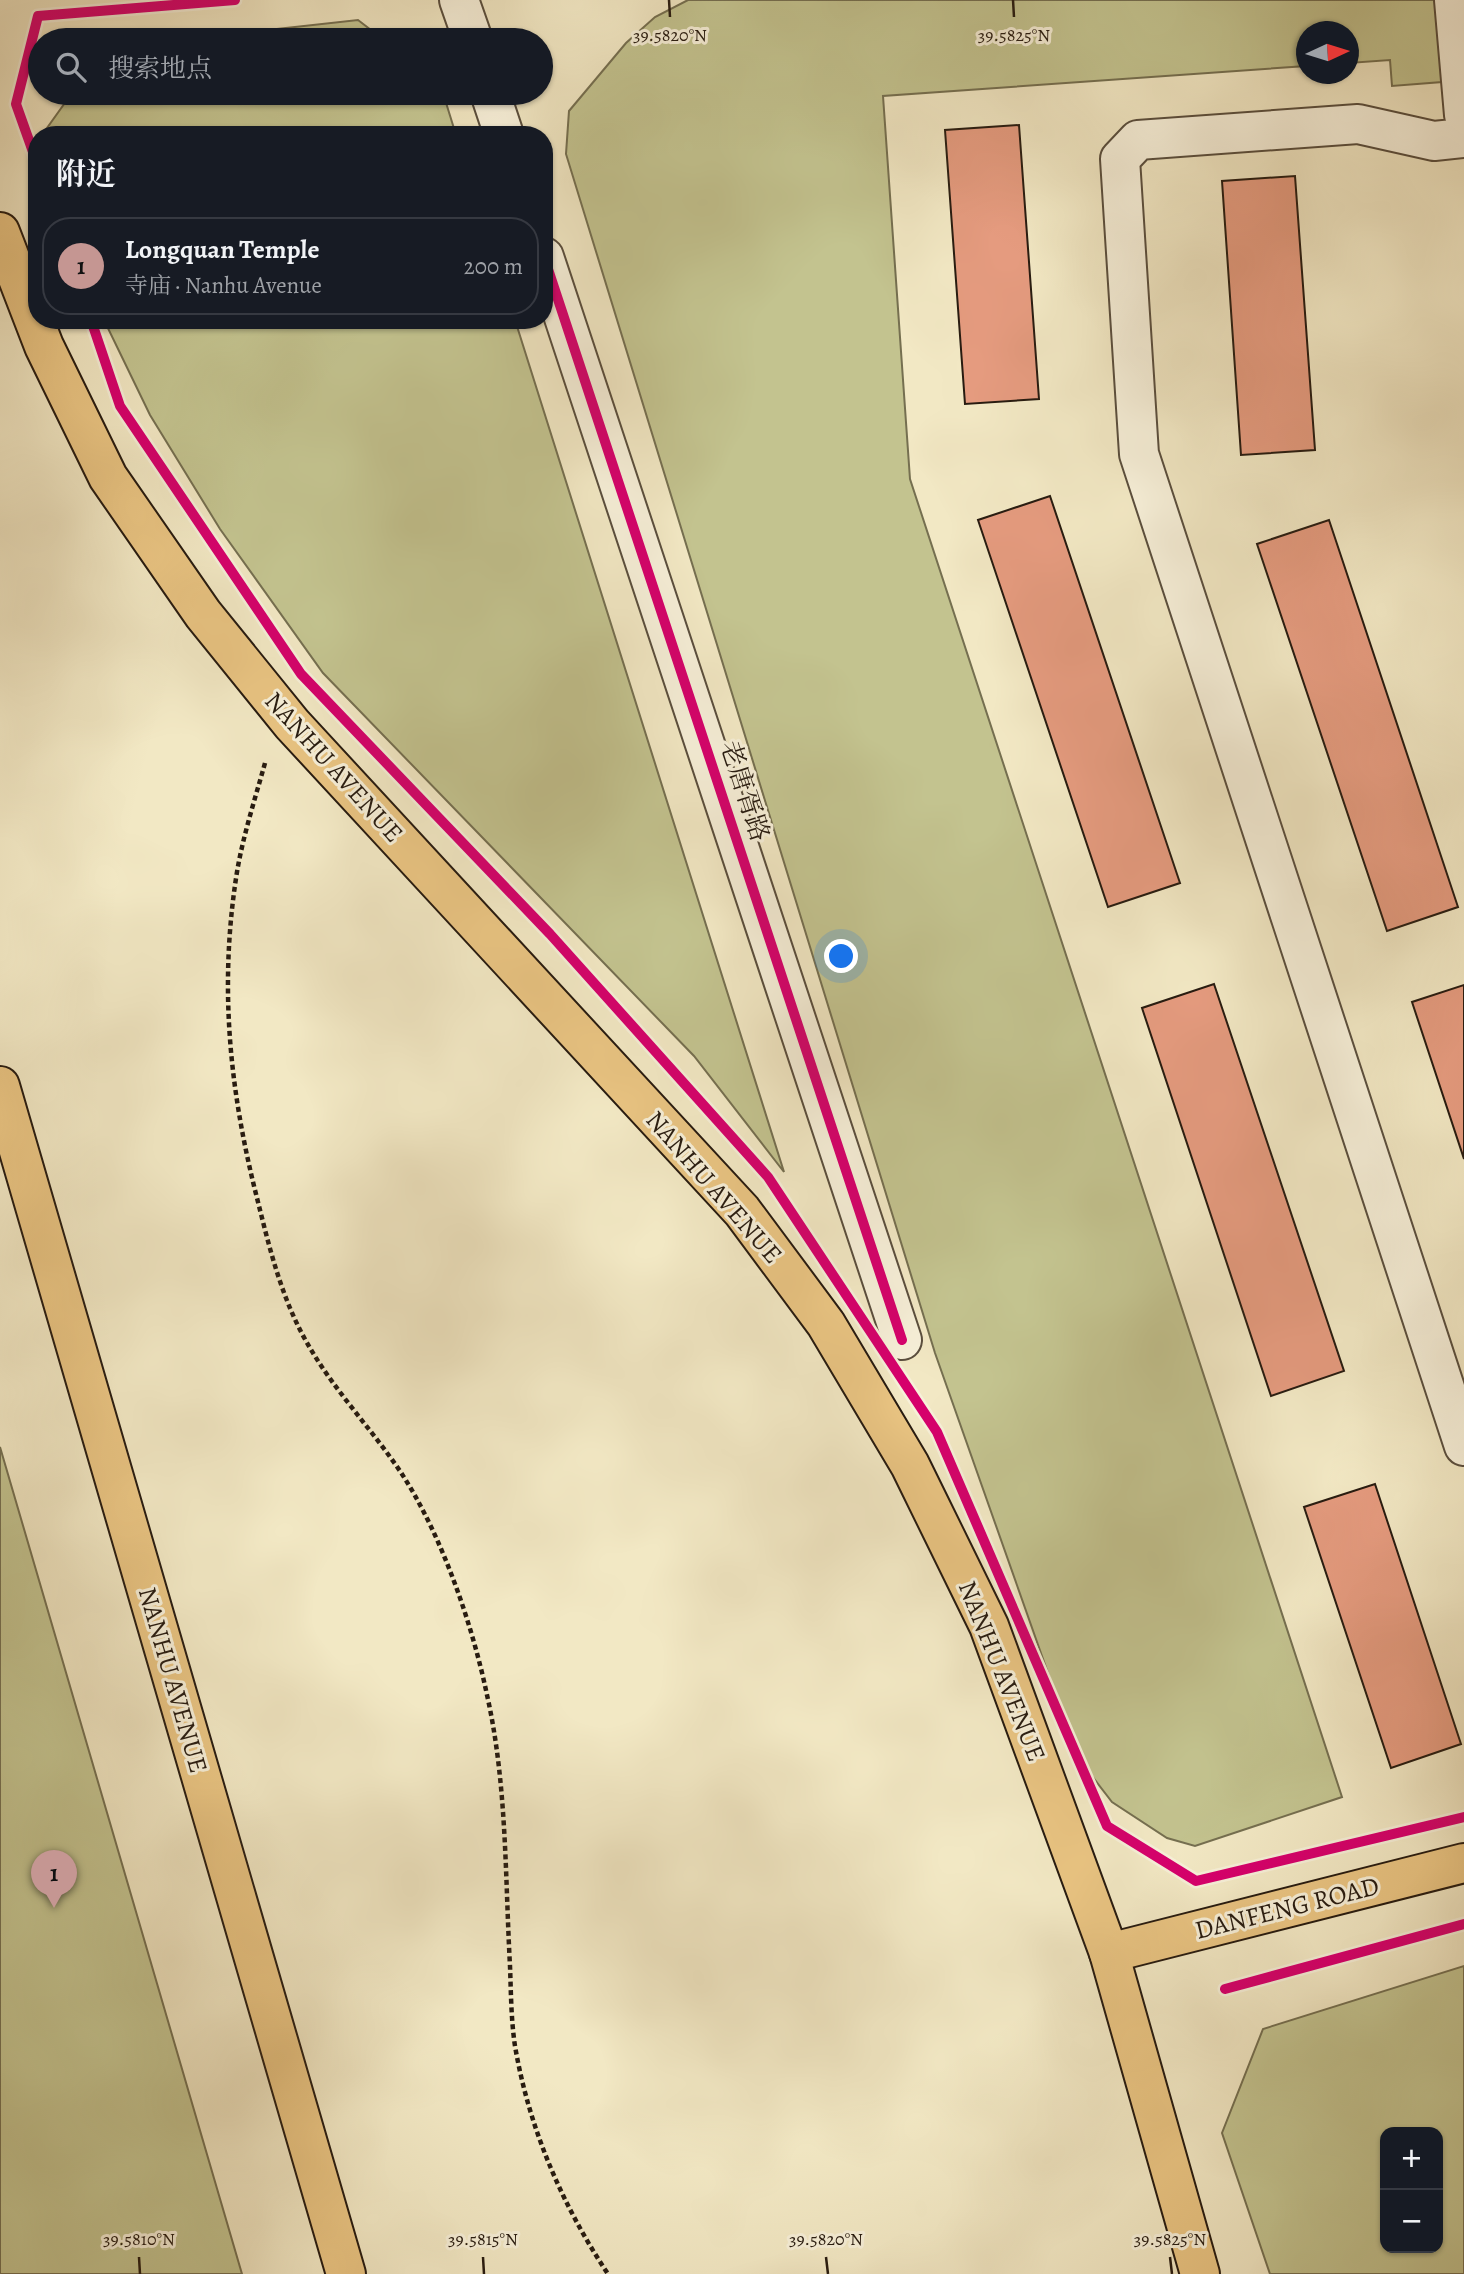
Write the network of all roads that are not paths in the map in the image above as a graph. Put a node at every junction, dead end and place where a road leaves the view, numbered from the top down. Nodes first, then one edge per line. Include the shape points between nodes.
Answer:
1 (459, 0) edge
2 (1454, 0) edge
3 (468, 28) edge
4 (494, 105) edge
5 (1464, 115) edge
6 (501, 126) edge
7 (1464, 138) edge
8 (0, 232) edge
9 (553, 284) edge
10 (28, 305) edge
11 (37, 329) edge
12 (0, 1086) edge
13 (902, 1339) dead end
14 (1464, 1446) edge
15 (1464, 1863) edge
16 (1109, 1953) junction
17 (346, 2274) edge
18 (1200, 2274) edge

1 - 3 street
2 - 5 street
4 - 6 street
7 - 14 street via 1434,141 1358,124 1138,140 1120,159 1139,454
8 - 10 main road, NANHU AVENUE
9 - 13 street, 老唐胥路
11 - 16 main road, NANHU AVENUE via 108,477 203,614 292,724 742,1211 826,1324 910,1465 989,1626
12 - 17 main road, NANHU AVENUE
15 - 16 main road, DANFENG ROAD
16 - 18 main road, NANHU AVENUE

